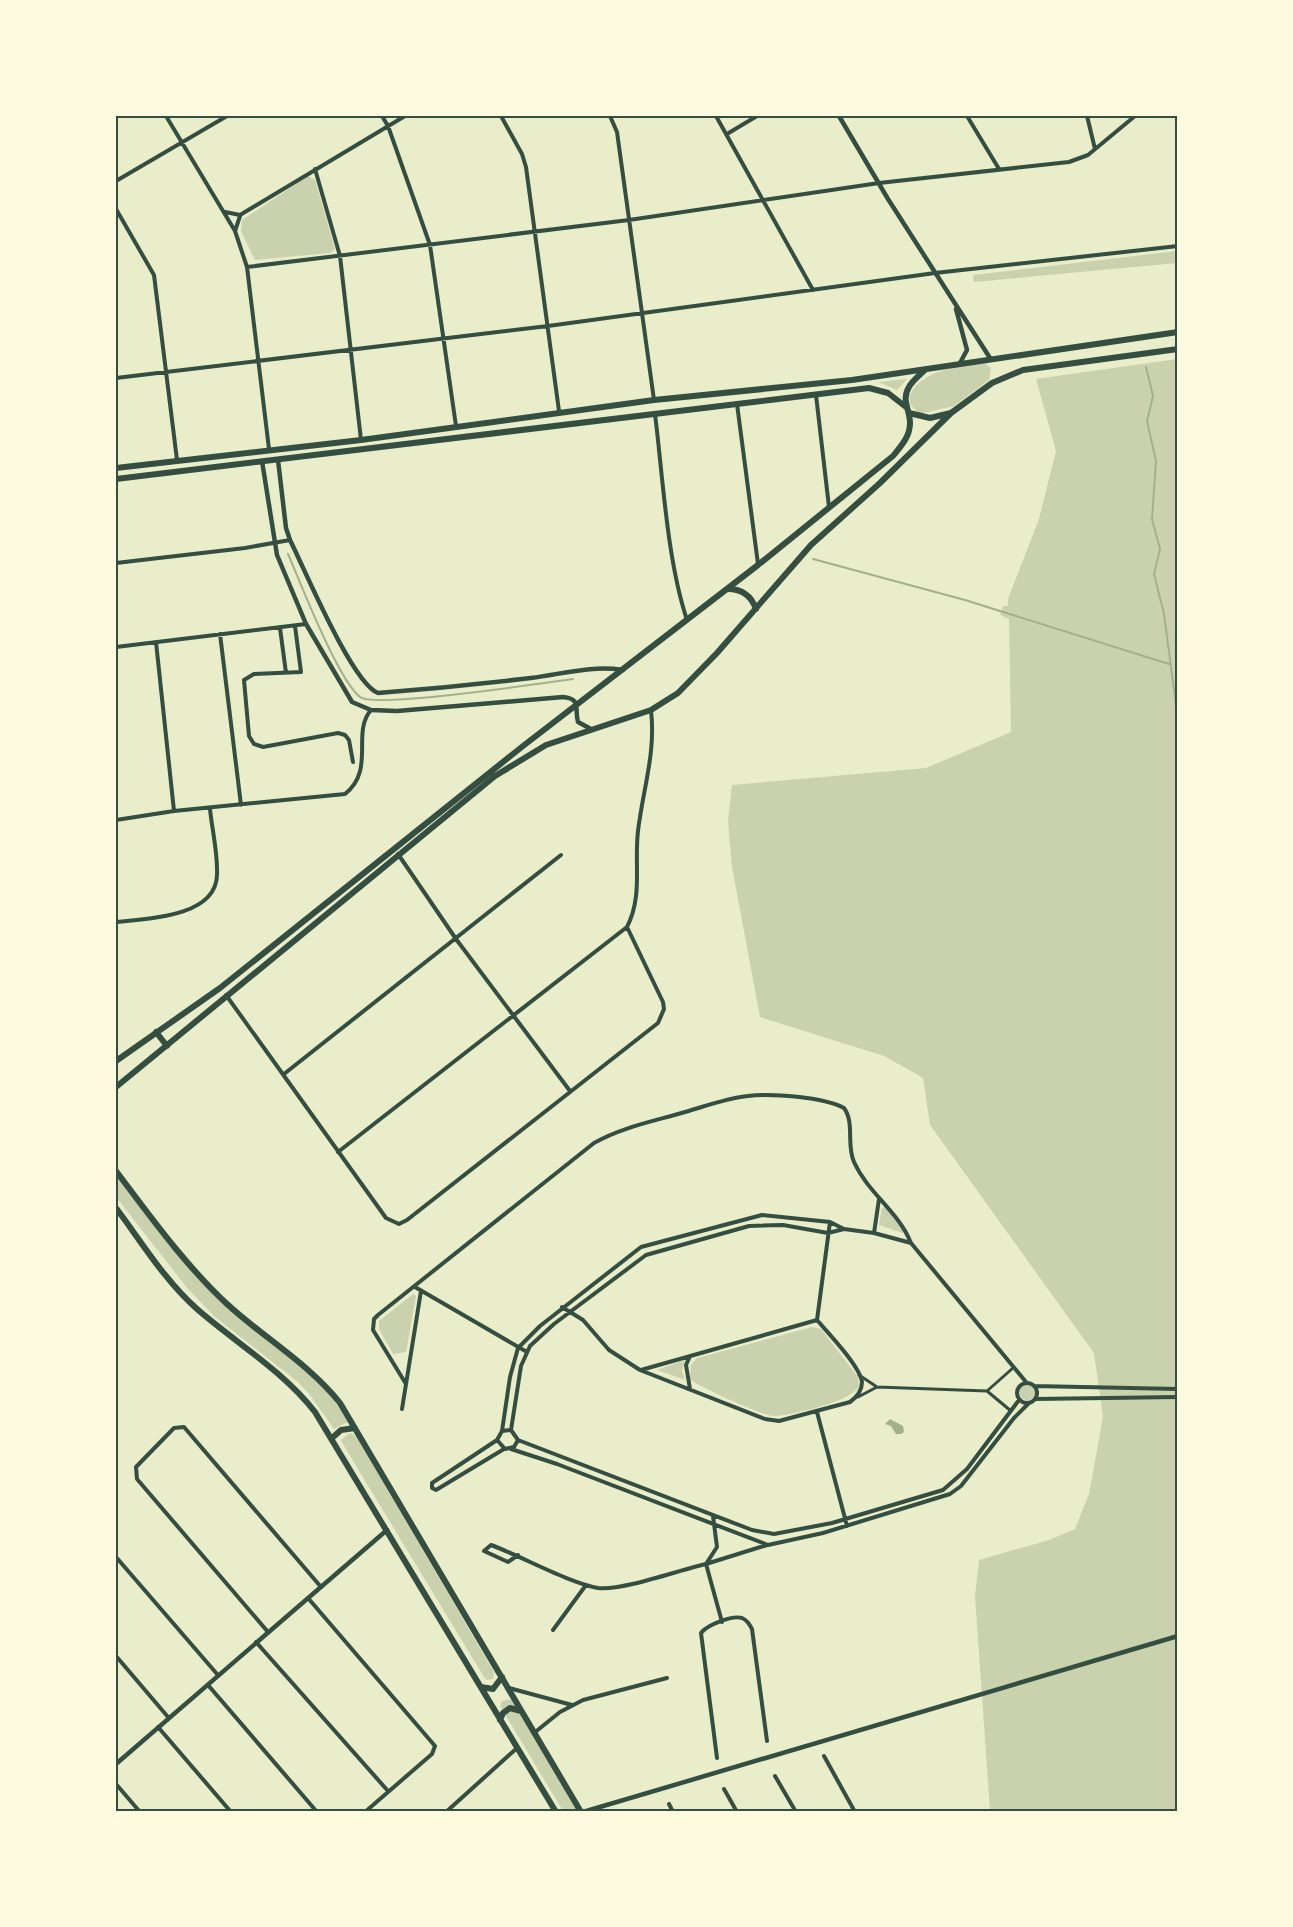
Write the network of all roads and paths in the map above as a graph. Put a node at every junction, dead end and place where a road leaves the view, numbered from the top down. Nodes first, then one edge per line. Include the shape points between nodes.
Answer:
1 (166, 116) edge
2 (227, 116) edge
3 (382, 116) edge
4 (405, 116) edge
5 (501, 116) edge
6 (610, 116) edge
7 (716, 116) edge
8 (757, 116) edge
9 (839, 116) edge
10 (967, 116) edge
11 (1087, 116) edge
12 (1135, 116) edge
13 (388, 126) junction
14 (727, 134) junction
15 (183, 142) junction
16 (1095, 150) junction
17 (315, 169) junction
18 (999, 169) junction
19 (116, 181) edge
20 (879, 183) junction
21 (765, 202) junction
22 (116, 209) edge
23 (225, 212) junction
24 (240, 215) junction
25 (629, 220) junction
26 (236, 231) junction
27 (534, 231) junction
28 (430, 245) junction
29 (1178, 246) edge
30 (340, 256) junction
31 (247, 267) junction
32 (935, 273) junction
33 (813, 290) junction
34 (955, 304) junction
35 (642, 312) junction
36 (548, 326) junction
37 (1178, 332) edge
38 (444, 337) junction
39 (350, 349) junction
40 (1178, 349) edge
41 (990, 358) junction
42 (260, 359) junction
43 (960, 363) junction
44 (925, 370) junction
45 (168, 372) junction
46 (116, 378) edge
47 (816, 394) junction
48 (654, 400) junction
49 (737, 404) junction
50 (908, 410) junction
51 (559, 411) junction
52 (655, 413) junction
53 (951, 413) junction
54 (456, 426) junction
55 (361, 440) junction
56 (269, 449) junction
57 (278, 460) junction
58 (177, 461) junction
59 (262, 461) junction
60 (116, 468) edge
61 (116, 479) edge
62 (829, 508) junction
63 (290, 540) junction
64 (274, 543) junction
65 (116, 563) edge
66 (758, 565) junction
67 (728, 589) junction
68 (756, 609) junction
69 (687, 621) junction
70 (306, 624) junction
71 (295, 626) junction
72 (280, 628) junction
73 (220, 634) junction
74 (156, 642) junction
75 (116, 647) edge
76 (623, 670) junction
77 (286, 673) junction
78 (579, 705) junction
79 (371, 710) junction
80 (651, 710) junction
81 (591, 729) junction
82 (353, 762) dead end
83 (241, 805) junction
84 (210, 809) junction
85 (174, 811) junction
86 (116, 820) edge
87 (396, 851) junction
88 (561, 855) dead end
89 (116, 922) edge
90 (627, 927) junction
91 (456, 939) junction
92 (226, 995) junction
93 (514, 1016) junction
94 (156, 1032) junction
95 (167, 1046) junction
96 (116, 1061) edge
97 (284, 1074) junction
98 (116, 1087) edge
99 (570, 1091) junction
100 (338, 1152) junction
101 (116, 1171) edge
102 (879, 1198) junction
103 (116, 1208) edge
104 (830, 1222) junction
105 (844, 1229) junction
106 (828, 1233) junction
107 (874, 1233) junction
108 (911, 1243) junction
109 (415, 1287) junction
110 (421, 1291) junction
111 (562, 1307) junction
112 (569, 1313) junction
113 (817, 1320) junction
114 (518, 1348) junction
115 (527, 1352) junction
116 (691, 1355) junction
117 (1013, 1368) junction
118 (640, 1370) junction
119 (859, 1375) junction
120 (1026, 1382) junction
121 (406, 1384) junction
122 (1034, 1386) junction
123 (877, 1387) junction
124 (1178, 1389) edge
125 (690, 1390) junction
126 (987, 1391) junction
127 (858, 1396) junction
128 (1178, 1397) edge
129 (1035, 1399) junction
130 (1019, 1400) junction
131 (1029, 1403) junction
132 (402, 1409) dead end
133 (1011, 1411) junction
134 (817, 1412) junction
135 (355, 1428) junction
136 (512, 1430) junction
137 (502, 1431) junction
138 (332, 1438) junction
139 (497, 1440) junction
140 (518, 1440) junction
141 (507, 1449) junction
142 (712, 1515) junction
143 (845, 1518) junction
144 (847, 1526) junction
145 (716, 1527) junction
146 (387, 1530) junction
147 (768, 1545) junction
148 (518, 1555) junction
149 (116, 1557) edge
150 (706, 1563) junction
151 (586, 1585) junction
152 (321, 1587) junction
153 (308, 1598) junction
154 (722, 1622) junction
155 (553, 1630) dead end
156 (268, 1632) junction
157 (1178, 1636) edge
158 (256, 1642) junction
159 (116, 1656) edge
160 (217, 1674) junction
161 (502, 1677) junction
162 (667, 1678) dead end
163 (207, 1684) junction
164 (480, 1686) junction
165 (509, 1688) junction
166 (572, 1705) junction
167 (521, 1712) junction
168 (168, 1717) junction
169 (500, 1720) junction
170 (158, 1727) junction
171 (534, 1734) junction
172 (767, 1741) dead end
173 (517, 1748) junction
174 (824, 1756) dead end
175 (717, 1758) dead end
176 (116, 1762) edge
177 (775, 1776) dead end
178 (116, 1784) edge
179 (724, 1789) dead end
180 (388, 1791) junction
181 (669, 1804) dead end
182 (140, 1812) edge
183 (231, 1812) edge
184 (317, 1812) edge
185 (364, 1812) edge
186 (446, 1812) edge
187 (556, 1812) edge
188 (582, 1812) edge
189 (673, 1812) edge
190 (737, 1812) edge
191 (796, 1812) edge
192 (855, 1812) edge

1 - 15 street
2 - 15 street
3 - 13 street
4 - 13 street
5 - 27 street via 526,167
6 - 25 street via 617,132
7 - 14 street
8 - 14 street
9 - 20 street
10 - 18 street
11 - 16 street
12 - 16 street
13 - 17 street
13 - 28 street
14 - 21 street
15 - 19 street
15 - 23 street
16 - 18 street via 1069,162
17 - 24 street
17 - 30 street
18 - 20 street
20 - 21 street
20 - 32 street
21 - 25 street
21 - 33 street
22 - 45 street via 154,275
23 - 24 street
23 - 26 street
24 - 26 street
25 - 27 street
25 - 35 street
26 - 31 street
27 - 28 street
27 - 36 street
28 - 30 street
28 - 38 street
29 - 32 street
30 - 31 street
30 - 39 street
31 - 42 street
32 - 33 street
32 - 34 street
33 - 35 street
34 - 41 street
34 - 43 street via 967,350
35 - 36 street
35 - 48 street
36 - 38 street
36 - 51 street
37 - 41 main road
38 - 39 street
38 - 54 street
39 - 42 street
39 - 55 street
40 - 53 main road via 1023,370 992,383
41 - 43 main road
42 - 45 street
42 - 56 street
43 - 44 main road
44 - 48 main road
44 - 50 main road via 910,385 905,398
45 - 46 street
45 - 58 street
47 - 49 main road
47 - 50 main road via 869,388 888,393
47 - 62 street
48 - 51 main road
49 - 52 main road
49 - 66 street
50 - 53 main road via 930,418
50 - 62 main road via 907,437 893,456
51 - 54 main road
52 - 57 main road
52 - 69 street via 667,514
53 - 68 main road via 811,545
54 - 55 main road
55 - 56 main road
56 - 58 main road
57 - 59 main road
57 - 63 street
58 - 60 main road
59 - 61 main road
59 - 64 street
62 - 66 main road
63 - 64 street
63 - 76 street via 353,667 372,691 432,689 601,667
64 - 65 street
64 - 70 street
66 - 67 main road
67 - 68 main road via 744,592
67 - 69 main road
68 - 80 main road via 690,682
69 - 76 main road
70 - 71 street
70 - 79 street via 352,702
71 - 72 street
71 - 77 street via 301,672
72 - 73 street
72 - 77 street
73 - 74 street
73 - 83 street
74 - 75 street
74 - 85 street
76 - 78 main road
77 - 82 street via 254,675 244,680 249,736 254,744 263,747 338,733 349,740
78 - 79 street via 563,697 435,710
78 - 81 street via 578,722
78 - 87 main road
79 - 83 street via 364,718 359,778 345,794
80 - 81 main road
80 - 90 street via 653,751 639,828 638,896
81 - 87 main road via 522,758
83 - 84 street
84 - 85 street
84 - 89 street via 217,877 211,895 204,902 169,915
85 - 86 street
87 - 91 street
87 - 92 main road
87 - 94 main road via 220,988
88 - 91 street
90 - 93 street
90 - 99 street via 664,1009 658,1023
91 - 93 street
91 - 97 street
92 - 95 main road
92 - 97 street
93 - 99 street
93 - 100 street
94 - 95 main road
94 - 96 main road
95 - 98 main road
97 - 100 street
99 - 100 street via 399,1224 386,1218
101 - 135 main road via 210,1287 306,1366 340,1403
102 - 107 street
102 - 108 street via 893,1212
102 - 109 street via 852,1160 850,1121 844,1108 800,1098 748,1096 616,1132 594,1143
103 - 138 main road via 194,1307 301,1394
104 - 105 street
104 - 106 street
104 - 111 street via 762,1215 652,1242
105 - 106 street
105 - 107 street
106 - 112 street via 783,1225 749,1226 656,1251
106 - 113 street
107 - 108 street
108 - 117 street
109 - 110 street
109 - 121 street via 372,1324
110 - 114 street
110 - 121 street
111 - 112 street
111 - 114 street
112 - 115 street via 539,1336
112 - 118 street via 583,1320 609,1350
113 - 116 street
113 - 119 street
114 - 115 street
114 - 137 street
115 - 136 street via 521,1366
116 - 118 street
116 - 125 street via 686,1365
117 - 120 street
117 - 126 street
118 - 125 street
119 - 123 street
119 - 127 street via 862,1383
120 - 122 street
120 - 130 street via 1017,1389
121 - 132 street
122 - 124 street
122 - 129 street
123 - 126 street
123 - 127 street
125 - 134 street via 765,1419 779,1421
126 - 133 street
127 - 134 street
128 - 129 street
129 - 131 street
130 - 131 street
130 - 133 street
131 - 144 street via 950,1494
133 - 143 street via 967,1469 943,1490
134 - 143 street
135 - 138 main road via 340,1430
135 - 161 main road
136 - 137 street
136 - 140 street
137 - 139 street
138 - 146 main road
139 - 141 street
139 - 141 street via 432,1483 432,1488 436,1490
140 - 141 street
140 - 142 street
141 - 145 street via 557,1464
142 - 143 street via 767,1534
142 - 145 street
143 - 144 street
144 - 147 street
145 - 147 street
145 - 150 street via 716,1552
146 - 152 street
146 - 164 main road
147 - 150 street
148 - 148 street via 491,1545 484,1551 508,1562
148 - 151 street
149 - 160 street
150 - 151 street via 614,1587
150 - 154 street
151 - 155 street
152 - 153 street
152 - 156 street via 184,1427 174,1428 136,1467 141,1486
153 - 156 street
153 - 180 street via 435,1746 432,1754
154 - 172 street via 739,1617 752,1629
154 - 175 street via 701,1633
156 - 158 street
157 - 188 street
158 - 160 street
158 - 180 street
159 - 168 street
160 - 163 street
161 - 164 main road via 493,1689
161 - 165 main road
162 - 166 street
163 - 168 street
163 - 184 street
164 - 169 main road
165 - 166 street
165 - 167 main road
166 - 171 street
167 - 169 main road via 510,1708
167 - 171 main road
168 - 170 street
169 - 173 main road
170 - 176 street
170 - 183 street
171 - 188 main road
173 - 186 street
173 - 187 main road
174 - 192 street
177 - 191 street
178 - 182 street
179 - 190 street
180 - 185 street
181 - 189 street

